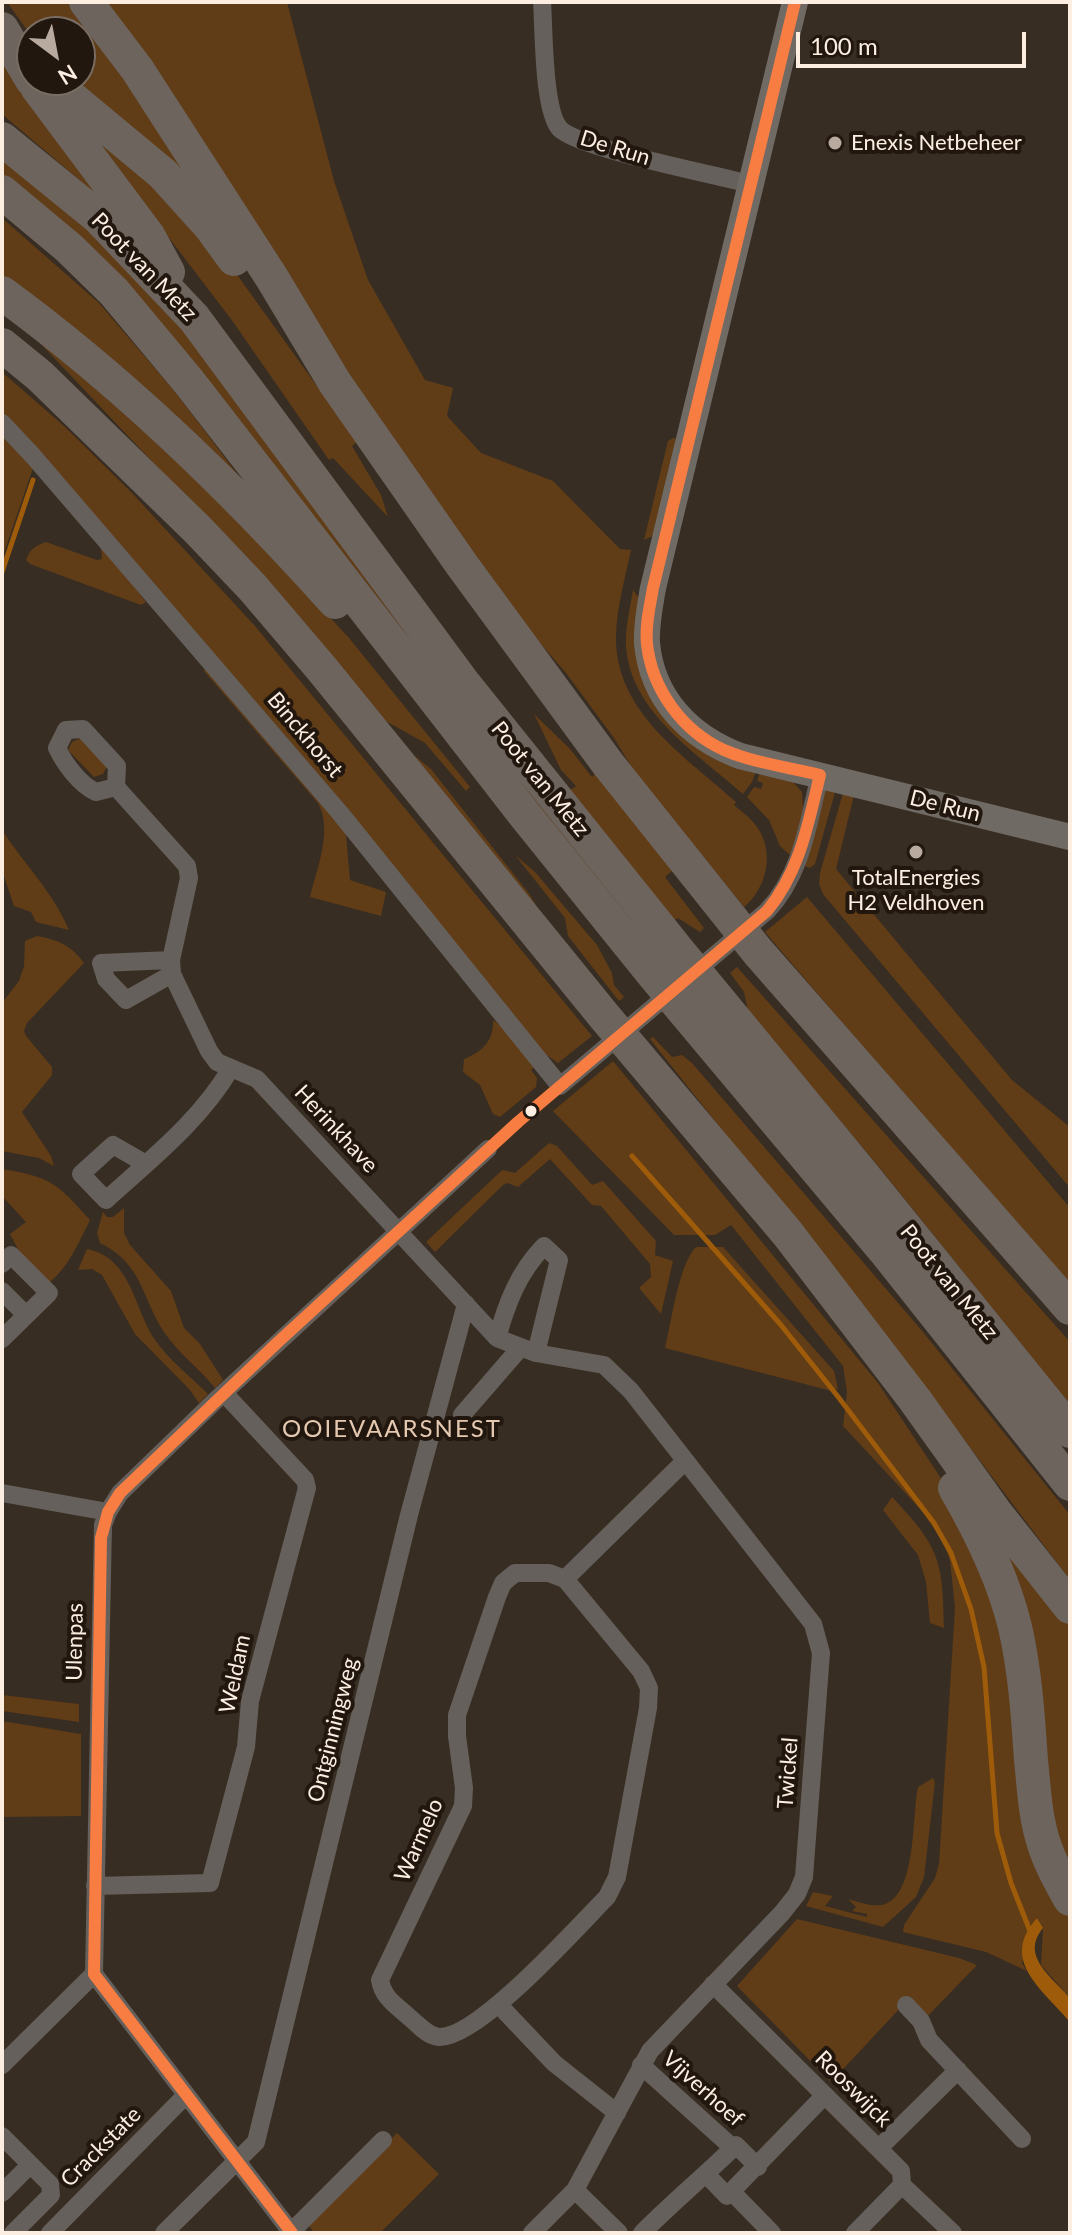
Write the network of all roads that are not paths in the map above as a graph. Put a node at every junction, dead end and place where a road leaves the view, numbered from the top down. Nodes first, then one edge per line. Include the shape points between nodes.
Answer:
1 (86, 2) edge
2 (542, 2) edge
3 (795, 2) edge
4 (2, 29) edge
5 (16, 44) edge
6 (16, 53) edge
7 (44, 96) edge
8 (69, 96) edge
9 (2, 139) edge
10 (749, 184) junction
11 (2, 192) edge
12 (2, 293) edge
13 (2, 315) edge
14 (194, 318) junction
15 (2, 345) edge
16 (335, 383) junction
17 (2, 423) edge
18 (198, 530) junction
19 (453, 720) junction
20 (820, 775) junction
21 (116, 787) dead end
22 (1070, 837) edge
23 (747, 928) junction
24 (666, 963) junction
25 (698, 1002) junction
26 (231, 1068) junction
27 (488, 1149) dead end
28 (146, 1164) dead end
29 (399, 1232) junction
30 (2, 1264) edge
31 (2, 1291) edge
32 (466, 1304) junction
33 (1070, 1308) edge
34 (26, 1315) junction
35 (497, 1338) junction
36 (2, 1339) edge
37 (528, 1350) junction
38 (224, 1393) junction
39 (915, 1400) junction
40 (462, 1415) dead end
41 (1070, 1431) edge
42 (685, 1461) junction
43 (1070, 1484) edge
44 (2, 1493) edge
45 (108, 1512) junction
46 (565, 1579) junction
47 (1070, 1607) edge
48 (95, 1886) junction
49 (1070, 1899) edge
50 (94, 1974) junction
51 (713, 1984) junction
52 (499, 2005) junction
53 (906, 2005) dead end
54 (2, 2065) edge
55 (641, 2065) junction
56 (958, 2070) junction
57 (186, 2095) junction
58 (825, 2095) junction
59 (617, 2113) junction
60 (2, 2136) edge
61 (1022, 2139) dead end
62 (383, 2140) dead end
63 (733, 2148) junction
64 (879, 2148) junction
65 (236, 2160) junction
66 (30, 2165) junction
67 (758, 2167) junction
68 (706, 2174) junction
69 (902, 2185) junction
70 (575, 2190) junction
71 (731, 2191) junction
72 (2, 2193) edge
73 (13, 2233) edge
74 (50, 2233) edge
75 (164, 2233) edge
76 (292, 2233) edge
77 (532, 2233) edge
78 (619, 2233) edge
79 (642, 2233) edge
80 (772, 2233) edge
81 (855, 2233) edge
82 (953, 2233) edge

1 - 16 highway via 137,69
2 - 10 street, De Run via 548,102 559,128 584,142
3 - 10 street, De Run
4 - 5 highway
4 - 6 highway
7 - 14 highway via 149,237
8 - 16 highway via 184,195
9 - 14 highway, Poot van Metz via 98,217
10 - 20 street, De Run via 653,588 647,644 664,696 691,730 740,756
11 - 19 highway, Poot van Metz via 69,248 123,303
12 - 19 highway via 191,450 409,683
13 - 18 highway via 85,397
14 - 24 highway, Poot van Metz
15 - 18 highway
16 - 23 highway via 608,764
17 - 23 street, Binckhorst via 340,813 560,1086
18 - 39 highway via 322,669 788,1234
19 - 24 highway, Poot van Metz via 524,814
20 - 22 street, De Run
20 - 23 street via 796,868 782,895
21 - 26 street, Herinkhave via 187,866 172,967 209,1051
23 - 33 highway
24 - 25 highway, Poot van Metz
25 - 41 highway, Poot van Metz
25 - 43 highway, Poot van Metz via 885,1251
26 - 28 street via 203,1108
26 - 29 street, Herinkhave via 257,1079
27 - 29 street, Ulenpas
29 - 32 street, Twickel
29 - 38 street, Ulenpas
30 - 34 street via 11,1255 49,1293
31 - 34 street
32 - 35 street, Twickel
32 - 65 street, Ontginningweg via 409,1515 256,2142
34 - 36 street
35 - 37 street, Twickel
35 - 37 street via 508,1300 527,1263 544,1246 559,1260
37 - 40 street
37 - 42 street, Twickel via 604,1365
38 - 45 street, Ulenpas via 120,1493
38 - 48 street, Weldam via 307,1488 250,1701 246,1747 210,1883
39 - 47 highway
39 - 49 highway via 939,1461 997,1572 1015,1628 1035,1805 1043,1842
42 - 46 street
42 - 51 street, Twickel via 813,1624 821,1653 804,1877 782,1913
44 - 45 street
45 - 48 street, Ulenpas via 101,1538
46 - 52 street, Warmelo via 641,1671 649,1688 648,1708 613,1886
46 - 52 street, Warmelo via 549,1573 515,1573 503,1583 457,1715 463,1806 380,1980 382,1992 430,2035 452,2035
48 - 50 street, Ulenpas
50 - 54 street
50 - 57 street
51 - 55 street, Twickel
51 - 58 street, Rooswijck
52 - 59 street via 554,2063
53 - 56 street
55 - 59 street, Twickel
55 - 63 street, Vijverhoef
56 - 61 street
56 - 64 street
57 - 65 street
57 - 74 street, Crackstate
58 - 64 street, Rooswijck
58 - 67 street
59 - 70 street, Twickel
60 - 66 street, Crackstate
62 - 76 street
63 - 67 street, Vijverhoef via 736,2145
63 - 68 street, Vijverhoef
64 - 69 street, Rooswijck via 901,2171
65 - 75 street, Ontginningweg
65 - 76 street
66 - 72 street, Crackstate
66 - 73 street, Crackstate via 50,2184 51,2195
67 - 71 street
68 - 71 street via 727,2196
68 - 79 street, Vijverhoef
69 - 81 street
69 - 82 street, Rooswijck
70 - 77 street, Twickel
70 - 78 street
71 - 80 street

